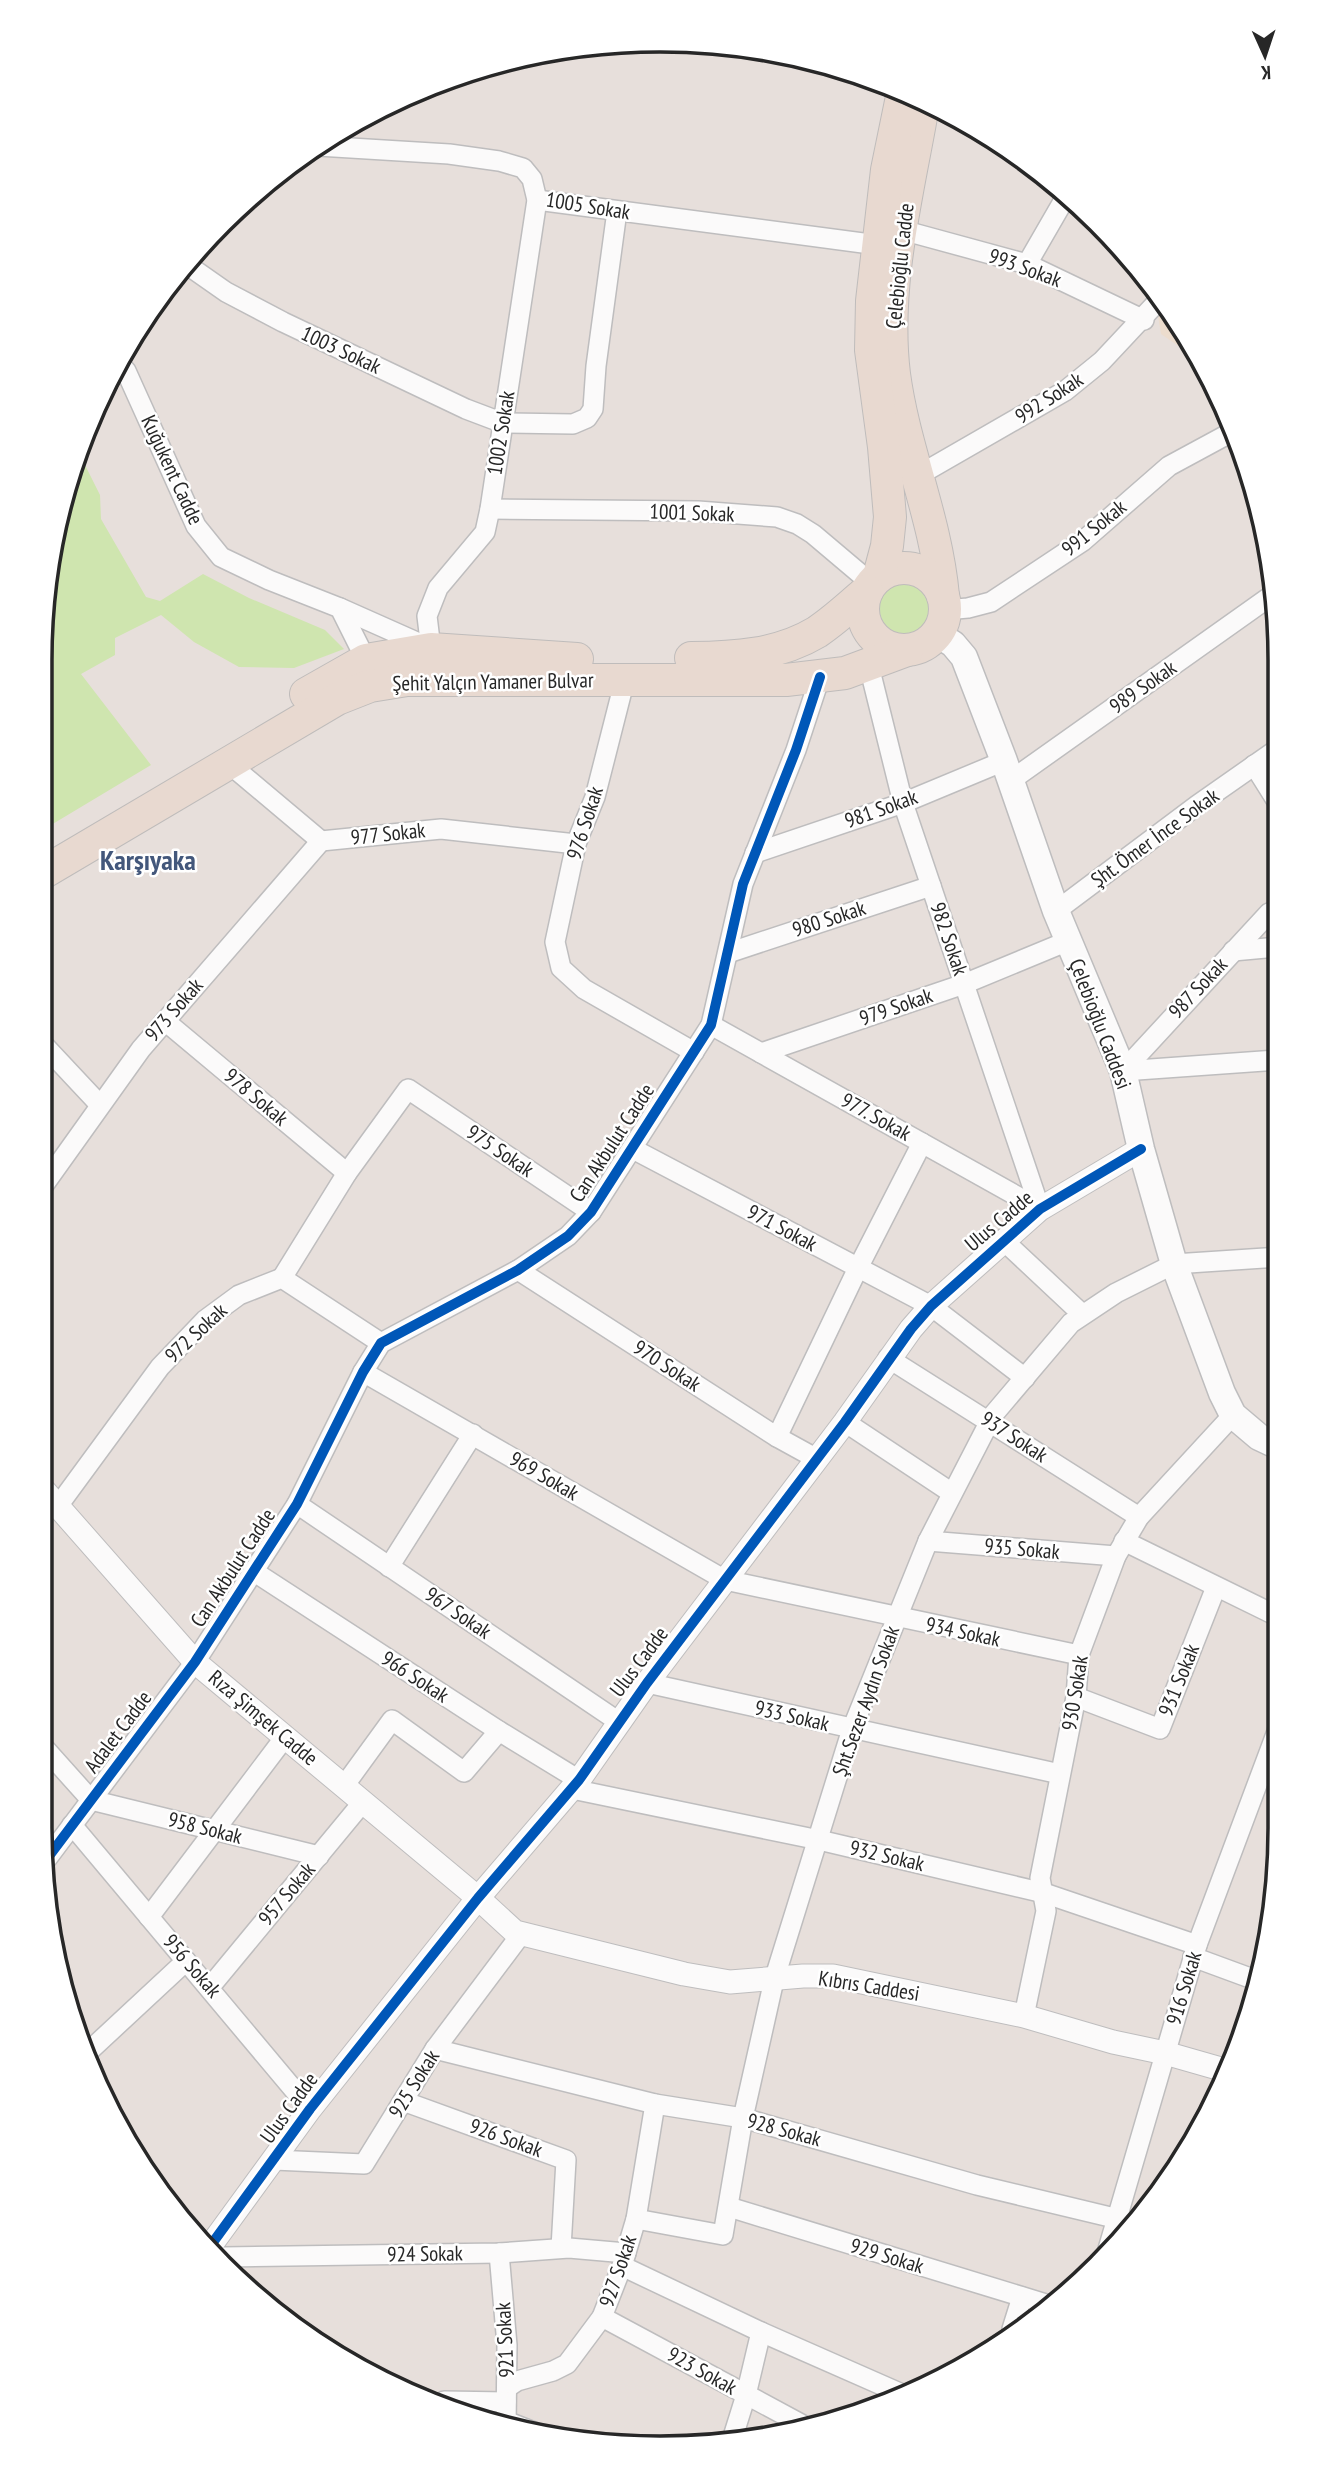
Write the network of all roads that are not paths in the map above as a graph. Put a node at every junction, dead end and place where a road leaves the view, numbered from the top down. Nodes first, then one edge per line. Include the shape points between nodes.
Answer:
1 (901, 102) edge
2 (921, 112) edge
3 (336, 147) edge
4 (537, 200) junction
5 (1062, 204) edge
6 (617, 211) junction
7 (890, 237) junction
8 (1027, 264) junction
9 (195, 270) edge
10 (1154, 306) edge
11 (1143, 320) junction
12 (126, 371) edge
13 (503, 423) junction
14 (1225, 436) edge
15 (919, 475) junction
16 (490, 509) junction
17 (872, 583) junction
18 (1265, 600) edge
19 (340, 608) junction
20 (942, 613) junction
21 (431, 649) junction
22 (907, 650) junction
23 (366, 660) junction
24 (869, 666) junction
25 (820, 677) junction
26 (625, 679) junction
27 (1268, 755) edge
28 (227, 762) junction
29 (1254, 765) junction
30 (1007, 771) junction
31 (1268, 787) edge
32 (903, 803) junction
33 (321, 841) junction
34 (576, 844) junction
35 (52, 845) edge
36 (755, 853) junction
37 (52, 867) edge
38 (931, 886) junction
39 (1056, 911) junction
40 (1268, 914) edge
41 (1068, 941) junction
42 (1268, 948) edge
43 (1233, 951) junction
44 (728, 953) junction
45 (964, 984) junction
46 (165, 1021) junction
47 (711, 1025) junction
48 (694, 1052) junction
49 (761, 1053) junction
50 (52, 1054) edge
51 (1268, 1061) edge
52 (1122, 1071) junction
53 (100, 1105) junction
54 (922, 1143) junction
55 (633, 1149) junction
56 (1141, 1149) junction
57 (52, 1173) edge
58 (347, 1173) junction
59 (1040, 1209) junction
60 (591, 1212) junction
61 (1004, 1241) junction
62 (1268, 1258) edge
63 (1174, 1264) junction
64 (858, 1268) junction
65 (518, 1270) junction
66 (282, 1278) junction
67 (931, 1306) junction
68 (1082, 1314) junction
69 (381, 1343) junction
70 (888, 1359) junction
71 (363, 1372) junction
72 (1025, 1378) junction
73 (1233, 1415) junction
74 (990, 1421) junction
75 (845, 1422) junction
76 (472, 1434) junction
77 (777, 1437) junction
78 (1268, 1441) edge
79 (817, 1459) junction
80 (951, 1493) junction
81 (52, 1499) edge
82 (297, 1504) junction
83 (58, 1506) junction
84 (1139, 1517) junction
85 (928, 1541) junction
86 (1120, 1549) junction
87 (388, 1567) junction
88 (253, 1571) junction
89 (725, 1580) junction
90 (1216, 1587) junction
91 (1268, 1612) edge
92 (896, 1618) junction
93 (1079, 1655) junction
94 (195, 1661) junction
95 (648, 1683) junction
96 (1076, 1697) junction
97 (619, 1722) junction
98 (852, 1729) junction
99 (499, 1731) junction
100 (285, 1737) junction
101 (1268, 1755) edge
102 (52, 1756) edge
103 (1060, 1774) junction
104 (575, 1784) junction
105 (344, 1786) junction
106 (91, 1800) junction
107 (363, 1801) junction
108 (72, 1825) junction
109 (213, 1830) junction
110 (819, 1840) junction
111 (53, 1850) edge
112 (319, 1856) junction
113 (1044, 1893) junction
114 (478, 1898) junction
115 (149, 1917) junction
116 (522, 1933) junction
117 (1195, 1951) junction
118 (186, 1961) junction
119 (1250, 1977) edge
120 (775, 1980) junction
121 (210, 1987) junction
122 (1024, 2016) junction
123 (94, 2047) edge
124 (435, 2049) junction
125 (1165, 2053) junction
126 (1218, 2068) edge
127 (403, 2101) junction
128 (655, 2104) junction
129 (310, 2109) junction
130 (743, 2118) junction
131 (274, 2160) junction
132 (729, 2207) junction
133 (636, 2219) junction
134 (1124, 2220) edge
135 (215, 2240) edge
136 (561, 2248) junction
137 (499, 2253) junction
138 (231, 2257) edge
139 (624, 2259) junction
140 (1022, 2297) junction
141 (1040, 2302) edge
142 (602, 2317) junction
143 (1014, 2322) edge
144 (761, 2332) junction
145 (892, 2389) edge
146 (746, 2395) junction
147 (469, 2404) edge
148 (506, 2409) edge
149 (794, 2420) edge
150 (735, 2431) edge

1 - 7 highway, Çelebioğlu Cadde via 887,170
2 - 7 highway, Çelebioğlu Cadde
3 - 4 street, 1005 Sokak via 449,153 499,161 523,168 532,179
4 - 6 street, 1005 Sokak
4 - 13 street, 1002 Sokak
5 - 8 street
6 - 7 street, 1005 Sokak
6 - 13 street, 1003 Sokak via 593,409 587,418 573,424
7 - 8 street, 993 Sokak
7 - 15 highway, Çelebioğlu Cadde via 894,372
7 - 17 highway, Çelebioğlu Cadde via 872,301 871,350 890,517 887,546
8 - 11 street, 993 Sokak
9 - 13 street, 1003 Sokak via 283,322
10 - 11 street, 992 Sokak
11 - 15 street, 992 Sokak via 1065,391
12 - 19 street, Kuğukent Cadde via 196,526 221,557
13 - 16 street, 1002 Sokak
14 - 20 street, 991 Sokak via 1169,466 1083,541 991,602
15 - 20 highway, Çelebioğlu Cadde via 937,544
16 - 17 street, 1001 Sokak via 698,511 777,517 813,534
16 - 21 street, 1002 Sokak via 485,532 438,589 427,616
17 - 20 highway via 890,570 916,570 937,584
17 - 21 highway, Şehit Yalçın Yamaner Bulvar via 815,633 757,655 564,659
17 - 22 highway via 863,612 866,625 883,645
18 - 30 street, 989 Sokak
19 - 21 street, Kuğukent Cadde
19 - 23 street
20 - 22 highway via 919,648
20 - 30 main road, Çelebioğlu Caddesi via 953,644 964,657
21 - 23 highway, Şehit Yalçın Yamaner Bulvar
22 - 24 highway, Şehit Yalçın Yamaner Bulvar
23 - 35 highway, Şehit Yalçın Yamaner Bulvar
24 - 25 highway, Şehit Yalçın Yamaner Bulvar
24 - 32 street, 982 Sokak
25 - 26 highway, Şehit Yalçın Yamaner Bulvar
25 - 36 street, Can Akbulut Cadde
26 - 28 highway, Şehit Yalçın Yamaner Bulvar via 407,680 370,686 337,699
26 - 34 street, 976 Sokak via 595,797
27 - 29 street, Şht. Ömer İnce Sokak
28 - 33 street, 977 Sokak
28 - 37 highway, Şehit Yalçın Yamaner Bulvar
29 - 31 street
29 - 39 street, Şht. Ömer İnce Sokak
30 - 32 street, 981 Sokak
30 - 39 main road, Çelebioğlu Caddesi
32 - 36 street, 981 Sokak
32 - 38 street, 982 Sokak
33 - 34 street, 977 Sokak via 441,829
33 - 46 street, 973 Sokak
34 - 48 street, 976 Sokak via 555,942 561,968 584,989
36 - 44 street, Can Akbulut Cadde via 743,884
38 - 44 street, 980 Sokak
38 - 45 street, 982 Sokak
39 - 41 main road, Çelebioğlu Caddesi
40 - 43 street, 987 Sokak
41 - 45 street, 979 Sokak
41 - 52 main road, Çelebioğlu Caddesi
42 - 43 street
43 - 52 street, 987 Sokak
44 - 47 street, Can Akbulut Cadde
45 - 49 street, 979 Sokak
45 - 59 street, 982 Sokak
46 - 53 street, 973 Sokak
46 - 58 street, 978 Sokak
47 - 48 street, Can Akbulut Cadde
47 - 49 street, 977. Sokak
48 - 55 street, Can Akbulut Cadde
49 - 54 street, 977. Sokak
50 - 53 street
51 - 52 street
52 - 56 main road, Çelebioğlu Caddesi
53 - 57 street, 973 Sokak
54 - 59 street, 977. Sokak
54 - 64 street
55 - 60 street, Can Akbulut Cadde
55 - 64 street, 971 Sokak
56 - 59 street, Ulus Cadde
56 - 63 main road, Çelebioğlu Caddesi
58 - 60 street, 975 Sokak via 408,1089
58 - 66 street
59 - 61 street, Ulus Cadde
60 - 65 street, Can Akbulut Cadde via 568,1236
61 - 67 street, Ulus Cadde
61 - 68 street
62 - 63 street
63 - 68 street, Şht.Sezer Aydın Sokak
63 - 73 main road, Çelebioğlu Caddesi
64 - 67 street, 971 Sokak
64 - 77 street
65 - 69 street, Can Akbulut Cadde
65 - 77 street, 970 Sokak
66 - 69 street
66 - 83 street, 972 Sokak via 239,1295 205,1320 160,1367
67 - 70 street, Ulus Cadde
67 - 72 street, 971 Sokak
68 - 72 street, Şht.Sezer Aydın Sokak
69 - 71 street, Can Akbulut Cadde
70 - 74 street, 937 Sokak
70 - 75 street, Ulus Cadde
71 - 76 street, 969 Sokak
71 - 82 street, Can Akbulut Cadde
72 - 74 street, Şht.Sezer Aydın Sokak
73 - 78 main road, Çelebioğlu Caddesi
73 - 84 street, 930 Sokak
74 - 80 street, Şht.Sezer Aydın Sokak
74 - 84 street, 937 Sokak
75 - 79 street, Ulus Cadde
75 - 80 street
76 - 87 street
76 - 89 street, 969 Sokak
77 - 79 street, 970 Sokak
79 - 89 street, Ulus Cadde
80 - 85 street, Şht.Sezer Aydın Sokak
81 - 83 street, Rıza Şimşek Cadde
82 - 87 street, 967 Sokak
82 - 88 street, Can Akbulut Cadde
83 - 94 street, Rıza Şimşek Cadde
84 - 86 street, 930 Sokak
85 - 86 street, 935 Sokak
85 - 92 street, Şht.Sezer Aydın Sokak
86 - 90 street, 935 Sokak
86 - 93 street, 930 Sokak
87 - 97 street, 967 Sokak
88 - 94 street, Can Akbulut Cadde
88 - 99 street, 966 Sokak
89 - 92 street, 934 Sokak
89 - 95 street, Ulus Cadde
90 - 91 street, 935 Sokak
90 - 96 street, 931 Sokak via 1160,1729
92 - 93 street, 934 Sokak
92 - 98 street, Şht.Sezer Aydın Sokak
93 - 96 street, 930 Sokak
94 - 100 street, Rıza Şimşek Cadde
94 - 106 street, Adalet Cadde
95 - 97 street, Ulus Cadde
95 - 98 street, 933 Sokak
96 - 103 street, 930 Sokak
97 - 104 street, Ulus Cadde
98 - 103 street, 933 Sokak
98 - 110 street, Şht.Sezer Aydın Sokak
99 - 104 street, 966 Sokak
99 - 105 street via 464,1772 393,1720
100 - 105 street, Rıza Şimşek Cadde
100 - 109 street
101 - 117 street, 916 Sokak
102 - 106 street
103 - 113 street, 930 Sokak via 1040,1878
104 - 110 street, 932 Sokak
104 - 114 street, Ulus Cadde
105 - 107 street, Rıza Şimşek Cadde
106 - 108 street, Adalet Cadde
106 - 109 street, 958 Sokak
107 - 112 street, 957 Sokak
107 - 114 street, Rıza Şimşek Cadde
108 - 111 street, Adalet Cadde
108 - 115 street, 956 Sokak
109 - 112 street, 958 Sokak
109 - 115 street
110 - 113 street, 932 Sokak
110 - 120 street, Şht.Sezer Aydın Sokak
112 - 121 street, 957 Sokak
113 - 117 street, 932 Sokak
113 - 122 street, 930 Sokak via 1045,1911
114 - 116 street, Kıbrıs Caddesi via 515,1932
114 - 129 street, Ulus Cadde
115 - 118 street, 956 Sokak
116 - 120 street, Kıbrıs Caddesi via 684,1974 730,1982
116 - 124 street, 925 Sokak
117 - 119 street, 932 Sokak
117 - 125 street, 916 Sokak
118 - 121 street, 956 Sokak
118 - 123 street
120 - 122 street, Kıbrıs Caddesi via 833,1976
120 - 130 street, Şht.Sezer Aydın Sokak
121 - 129 street, 956 Sokak
122 - 125 street, Kıbrıs Caddesi
124 - 127 street, 925 Sokak
124 - 128 street, 928 Sokak
125 - 126 street, Kıbrıs Caddesi
125 - 134 street, 916 Sokak
127 - 131 street, 925 Sokak via 365,2164
127 - 136 street, 926 Sokak via 566,2160
128 - 130 street, 928 Sokak
128 - 133 street, 927 Sokak
129 - 131 street, Ulus Cadde
130 - 132 street, Şht.Sezer Aydın Sokak
130 - 134 street, 928 Sokak via 977,2185
131 - 135 street, Ulus Cadde
132 - 133 street, Şht.Sezer Aydın Sokak via 723,2235
132 - 140 street, 929 Sokak
133 - 139 street, 927 Sokak
136 - 137 street, 924 Sokak
136 - 139 street, 924 Sokak
137 - 138 street, 924 Sokak
137 - 148 street, 921 Sokak via 507,2344
139 - 142 street, 927 Sokak
139 - 144 street, 924 Sokak
140 - 141 street, 929 Sokak
140 - 143 street
142 - 146 street, 923 Sokak
142 - 148 street, 927 Sokak via 567,2364 517,2381
144 - 145 street, 924 Sokak
144 - 146 street
146 - 149 street, 923 Sokak
146 - 150 street
147 - 148 street

